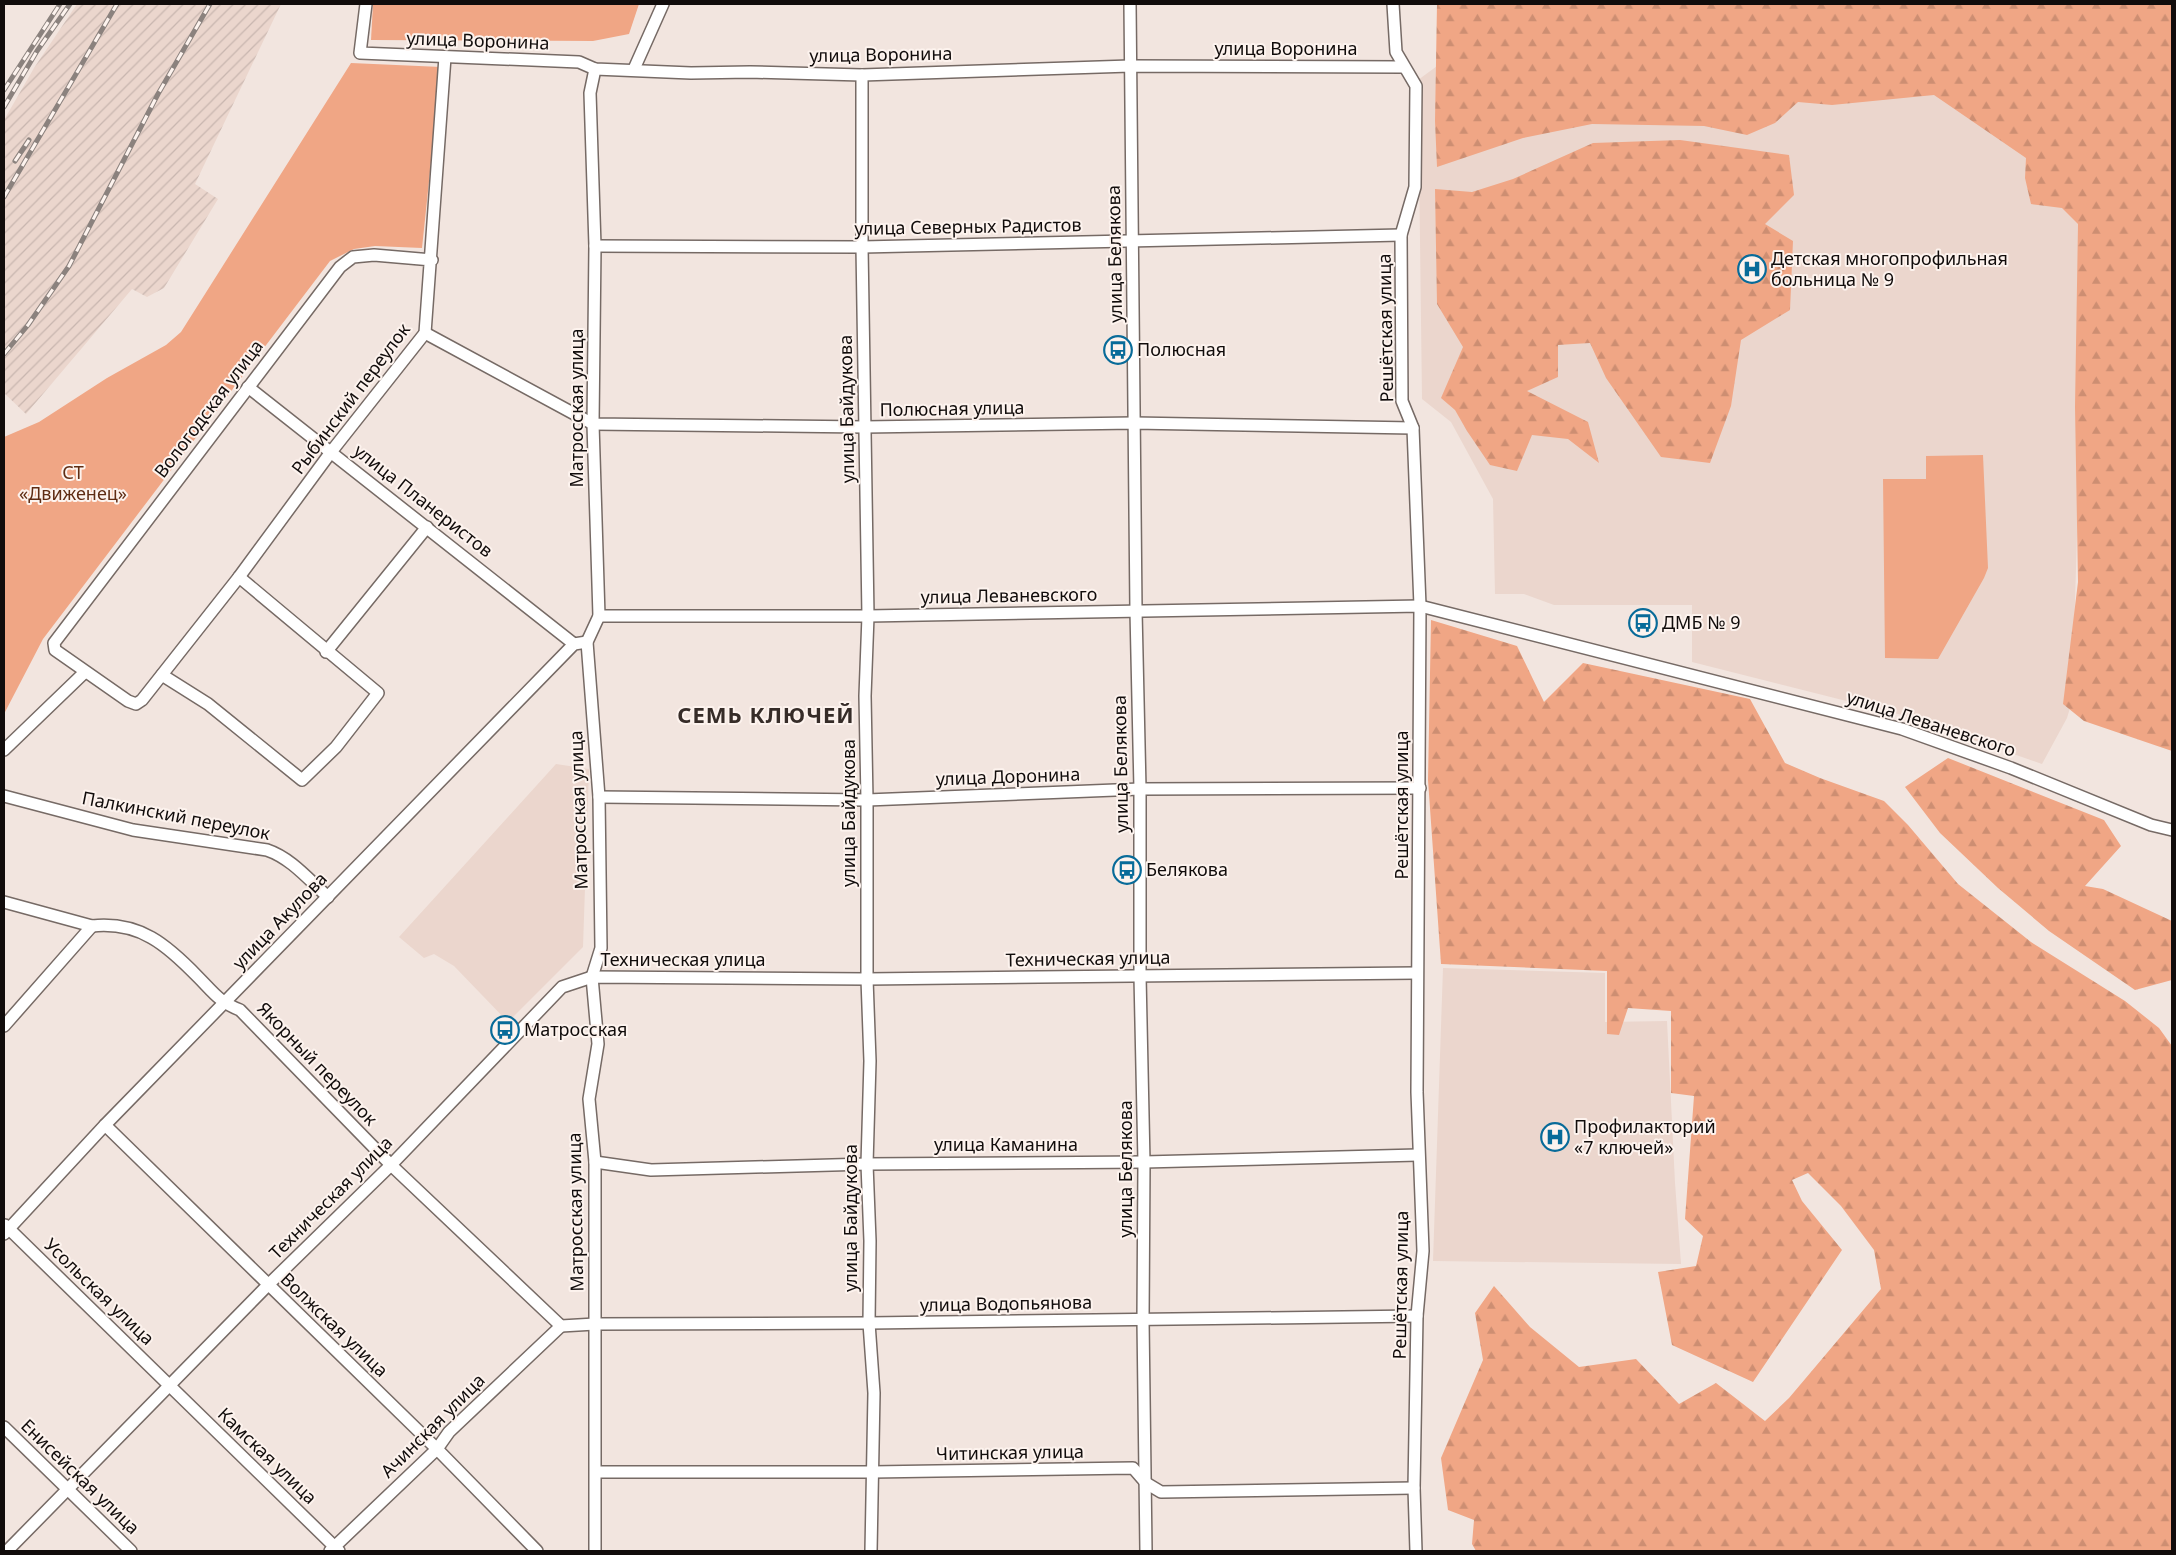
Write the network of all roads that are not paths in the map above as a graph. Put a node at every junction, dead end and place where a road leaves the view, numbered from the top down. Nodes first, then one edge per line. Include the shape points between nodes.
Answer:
1 (366, 4) edge
2 (663, 4) edge
3 (1130, 4) edge
4 (1393, 4) edge
5 (445, 57) junction
6 (1130, 66) junction
7 (1403, 67) junction
8 (595, 69) junction
9 (634, 70) junction
10 (862, 75) junction
11 (1401, 235) junction
12 (1133, 241) junction
13 (595, 246) junction
14 (862, 247) junction
15 (432, 260) junction
16 (425, 333) junction
17 (248, 387) junction
18 (1134, 423) junction
19 (593, 424) junction
20 (864, 427) junction
21 (1413, 428) junction
22 (332, 452) junction
23 (427, 527) junction
24 (239, 577) junction
25 (1420, 606) junction
26 (1136, 611) junction
27 (599, 616) junction
28 (868, 616) junction
29 (587, 642) junction
30 (574, 644) junction
31 (326, 652) junction
32 (84, 672) junction
33 (162, 675) junction
34 (4, 750) edge
35 (1420, 788) junction
36 (1140, 789) junction
37 (4, 796) edge
38 (599, 797) junction
39 (867, 800) junction
40 (2172, 830) edge
41 (328, 896) junction
42 (4, 902) edge
43 (92, 926) junction
44 (1417, 973) junction
45 (1140, 976) junction
46 (592, 977) junction
47 (867, 979) junction
48 (224, 1004) junction
49 (4, 1026) edge
50 (105, 1125) junction
51 (1418, 1155) junction
52 (595, 1162) junction
53 (1144, 1162) junction
54 (867, 1164) junction
55 (391, 1165) junction
56 (5, 1229) edge
57 (268, 1285) junction
58 (1417, 1316) junction
59 (1144, 1320) junction
60 (869, 1323) junction
61 (595, 1324) junction
62 (560, 1326) junction
63 (170, 1386) junction
64 (4, 1427) edge
65 (436, 1449) junction
66 (596, 1472) junction
67 (872, 1472) junction
68 (1146, 1483) junction
69 (1414, 1488) junction
70 (67, 1491) junction
71 (334, 1550) edge
72 (7, 1551) edge
73 (131, 1551) edge
74 (537, 1551) edge
75 (595, 1551) edge
76 (871, 1551) edge
77 (1146, 1551) edge
78 (1416, 1551) edge

1 - 5 street, улица Воронина via 360,53
2 - 9 street
3 - 6 street, улица Белякова
4 - 7 street, Решётская улица via 1396,52
5 - 8 street, улица Воронина via 579,62
5 - 15 street, Рыбинский переулок
6 - 7 street, улица Воронина
6 - 10 street, улица Воронина
6 - 12 street, улица Белякова
7 - 11 street, Решётская улица via 1416,86 1415,187
8 - 9 street, улица Воронина
8 - 13 street, Матросская улица via 590,93
9 - 10 street, улица Воронина
10 - 14 street, улица Байдукова
11 - 12 street, улица Северных Радистов
11 - 21 street, Решётская улица via 1402,402
12 - 14 street, улица Северных Радистов
12 - 18 street, улица Белякова
13 - 14 street, улица Северных Радистов
13 - 19 street, Матросская улица
14 - 20 street, улица Байдукова
15 - 16 street, Рыбинский переулок
15 - 17 street, Вологодская улица via 374,255 353,257 340,267
16 - 19 street, Полюсная улица
16 - 22 street, Рыбинский переулок
17 - 22 street, улица Планеристов
17 - 32 street, Вологодская улица via 54,643 55,650
18 - 20 street, Полюсная улица
18 - 21 street, Полюсная улица
18 - 26 street, улица Белякова
19 - 20 street, Полюсная улица
19 - 27 street, Матросская улица
20 - 28 street, улица Байдукова
21 - 25 street, Решётская улица
22 - 23 street, улица Планеристов
22 - 24 street, Рыбинский переулок
23 - 30 street, улица Планеристов
23 - 31 street
24 - 31 street
24 - 33 street, Рыбинский переулок
25 - 26 street, улица Леваневского
25 - 35 street, Решётская улица
25 - 40 street, улица Леваневского via 1902,729 2011,768 2151,825
26 - 28 street, улица Леваневского
26 - 36 street, улица Белякова
27 - 28 street, улица Леваневского
27 - 29 street, Матросская улица
28 - 39 street, улица Байдукова via 865,696
29 - 30 street
29 - 38 street, Матросская улица
30 - 41 street, улица Акулова
31 - 33 street via 378,693 336,746 302,780 208,704
32 - 33 street, Рыбинский переулок via 136,704
32 - 34 street
35 - 36 street, улица Доронина
35 - 44 street, Решётская улица
36 - 39 street, улица Доронина
36 - 45 street, улица Белякова
37 - 41 street, Палкинский переулок via 133,830 266,850 288,860
38 - 39 street, улица Доронина
38 - 46 street, Матросская улица via 600,948
39 - 47 street, улица Байдукова
41 - 48 street, улица Акулова
42 - 43 street, Якорный переулок
43 - 48 street, Якорный переулок via 104,925 148,934 184,962
43 - 49 street
44 - 45 street, Техническая улица
44 - 51 street, Решётская улица
45 - 47 street, Техническая улица
45 - 53 street, улица Белякова
46 - 47 street, Техническая улица
46 - 52 street, Матросская улица via 598,1044 589,1099
46 - 55 street, Техническая улица via 562,987
47 - 54 street, улица Байдукова via 870,1061
48 - 50 street, улица Акулова
48 - 55 street, Якорный переулок via 240,1010
50 - 56 street, улица Акулова
50 - 57 street, Волжская улица
51 - 53 street, улица Каманина
51 - 58 street, Решётская улица via 1423,1251
52 - 54 street, улица Каманина via 651,1170
52 - 61 street, Матросская улица
53 - 54 street, улица Каманина
53 - 59 street, улица Белякова
54 - 60 street, улица Байдукова
55 - 57 street, Техническая улица
55 - 62 street, Якорный переулок
56 - 63 street, Усольская улица
57 - 63 street, Техническая улица
57 - 65 street, Волжская улица
58 - 59 street, улица Водопьянова
58 - 69 street, Решётская улица
59 - 60 street, улица Водопьянова
59 - 68 street, улица Белякова
60 - 61 street, улица Водопьянова
60 - 67 street, улица Байдукова via 874,1394
61 - 62 street
61 - 66 street, Матросская улица
62 - 65 street, Ачинская улица
63 - 70 street, Техническая улица
63 - 71 street, Камская улица
64 - 70 street, Енисейская улица
65 - 71 street, Ачинская улица
65 - 74 street, Волжская улица
66 - 67 street, Читинская улица
66 - 75 street, Матросская улица
67 - 68 street, Читинская улица via 1133,1468
67 - 76 street, улица Байдукова
68 - 69 street, Читинская улица via 1162,1492
68 - 77 street, улица Белякова
69 - 78 street, Решётская улица
70 - 72 street, Техническая улица
70 - 73 street, Енисейская улица

